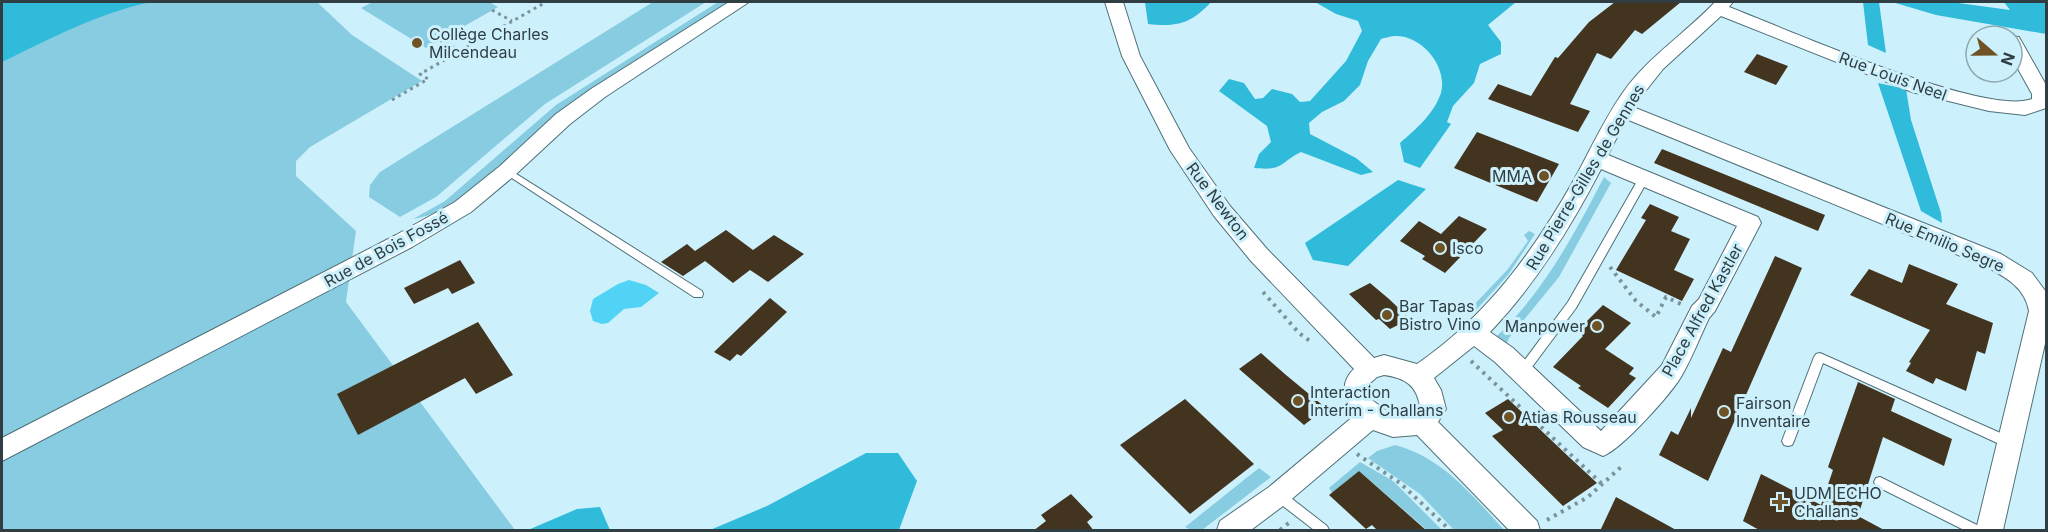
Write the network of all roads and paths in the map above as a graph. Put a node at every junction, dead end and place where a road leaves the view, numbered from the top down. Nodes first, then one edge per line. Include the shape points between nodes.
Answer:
1 (546, 2) edge
2 (740, 2) edge
3 (1114, 2) edge
4 (1721, 5) edge
5 (492, 10) dead end
6 (512, 21) junction
7 (440, 40) dead end
8 (460, 51) junction
9 (2024, 62) edge
10 (392, 100) dead end
11 (1621, 110) junction
12 (1595, 158) junction
13 (507, 171) junction
14 (1644, 178) junction
15 (1602, 255) junction
16 (698, 294) dead end
17 (1700, 312) junction
18 (2044, 312) edge
19 (1475, 334) junction
20 (1456, 349) junction
21 (1369, 369) junction
22 (1522, 372) junction
23 (1418, 376) junction
24 (1372, 416) junction
25 (1422, 423) junction
26 (1788, 441) dead end
27 (2010, 443) junction
28 (2, 450) edge
29 (1352, 454) junction
30 (1621, 467) dead end
31 (1880, 482) dead end
32 (1602, 484) junction
33 (1278, 495) junction
34 (1301, 514) junction
35 (1532, 528) edge
36 (1230, 531) edge
37 (1280, 531) edge
38 (1323, 531) edge
39 (1449, 531) edge
40 (1975, 531) edge
41 (1990, 531) edge

1 - 6 path
2 - 13 street, Rue de Bois Fossé via 598,93 563,119
3 - 21 street, Rue Newton via 1131,56 1180,150 1222,211
4 - 9 street, Rue Louis Neel via 1919,88 1989,105 2025,109 2041,103 2042,94
4 - 11 street, Rue Pierre-Gilles de Gennes via 1647,73
5 - 6 path
6 - 8 path
7 - 8 path
8 - 10 path via 420,74 428,79
11 - 12 street, Rue Pierre-Gilles de Gennes
11 - 18 street, Rue Emilio Segre via 1993,260 2031,285
12 - 14 street, Place Alfred Kastler
12 - 19 street, Rue Pierre-Gilles de Gennes via 1542,255
13 - 16 lane
13 - 28 street, Rue de Bois Fossé via 463,207 404,241
14 - 15 lane
14 - 17 street, Place Alfred Kastler via 1750,223
15 - 17 path via 1643,310 1656,317 1666,297
15 - 22 lane via 1572,305
17 - 22 street, Place Alfred Kastler via 1671,372 1603,445
18 - 27 street, Rue Emilio Segre
19 - 20 street, Rue Pierre-Gilles de Gennes
19 - 22 street, Place Alfred Kastler
20 - 23 street, Rue Pierre-Gilles de Gennes
20 - 32 path
21 - 23 street via 1384,365 1402,367
21 - 24 street via 1357,381 1357,398
23 - 25 street via 1431,392 1433,409
24 - 25 street via 1405,428
24 - 29 street
25 - 35 street
26 - 27 lane via 1820,357
27 - 41 street, Rue Emilio Segre
29 - 33 street
29 - 39 path via 1400,483
30 - 32 path
31 - 40 lane
32 - 35 path via 1588,498
33 - 34 lane
33 - 36 street
34 - 37 path
34 - 38 lane

